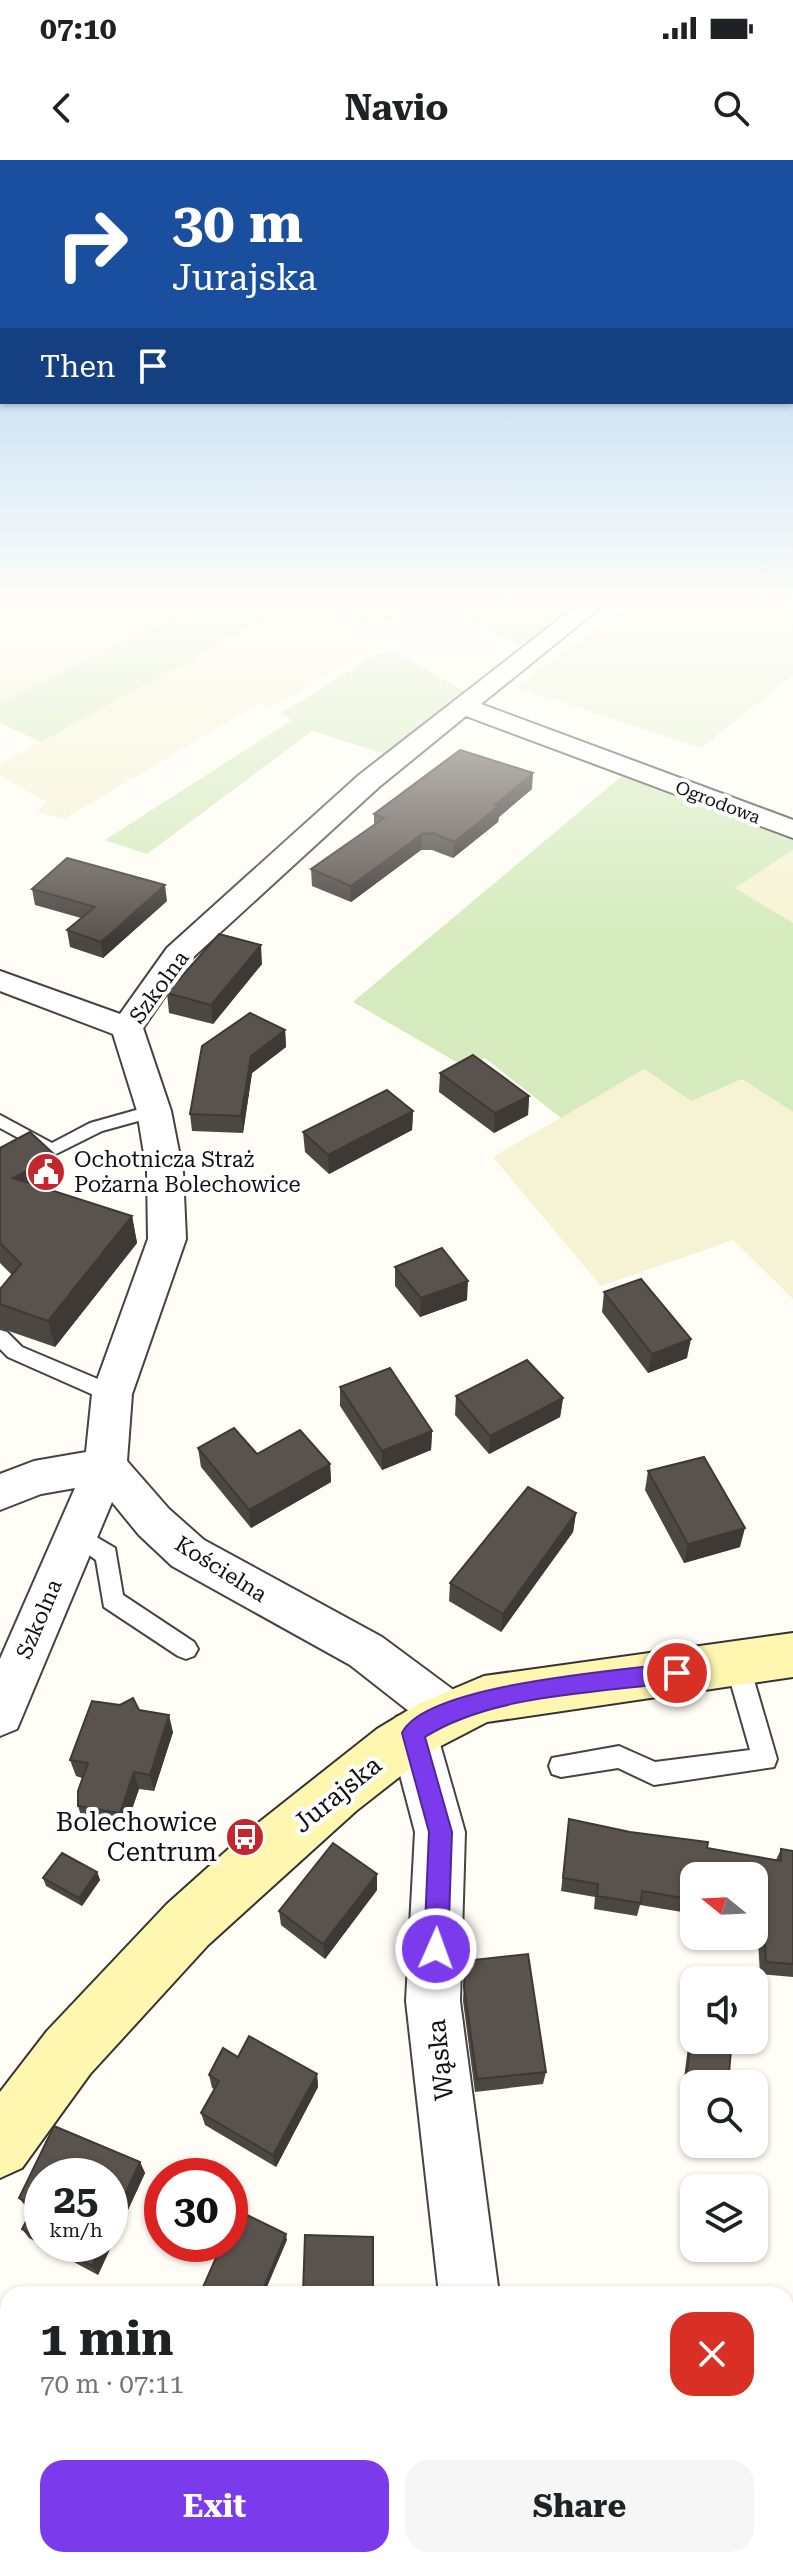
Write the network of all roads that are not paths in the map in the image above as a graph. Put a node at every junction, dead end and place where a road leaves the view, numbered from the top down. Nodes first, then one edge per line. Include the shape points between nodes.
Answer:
1 (450, 715) edge
2 (487, 715) edge
3 (793, 830) edge
4 (0, 980) edge
5 (127, 1028) junction
6 (154, 1111) junction
7 (0, 1121) edge
8 (0, 1337) edge
9 (112, 1394) junction
10 (106, 1465) junction
11 (0, 1493) edge
12 (76, 1534) junction
13 (186, 1649) dead end
14 (793, 1655) edge
15 (737, 1663) junction
16 (0, 1714) edge
17 (429, 1723) junction
18 (561, 1766) dead end
19 (8, 2118) edge
20 (468, 2286) edge

1 - 5 street, Szkolna via 369,781 178,955
2 - 3 street, Ogrodowa
4 - 5 street
5 - 6 street, Szkolna
6 - 7 lane via 96,1127 52,1150
6 - 9 street, Szkolna via 165,1172 167,1239
8 - 9 lane via 15,1352
9 - 10 street, Szkolna
10 - 11 street via 34,1478
10 - 12 street, Szkolna
10 - 17 street, Kościelna via 188,1553 366,1651
12 - 13 lane via 107,1555 112,1600
12 - 16 street, Szkolna
14 - 15 street, Jurajska
15 - 17 street, Jurajska via 484,1699
15 - 18 lane via 765,1759 654,1774 619,1757
17 - 19 street, Jurajska via 283,1837 204,1910
17 - 20 street, Wąska via 440,1832 433,2001

